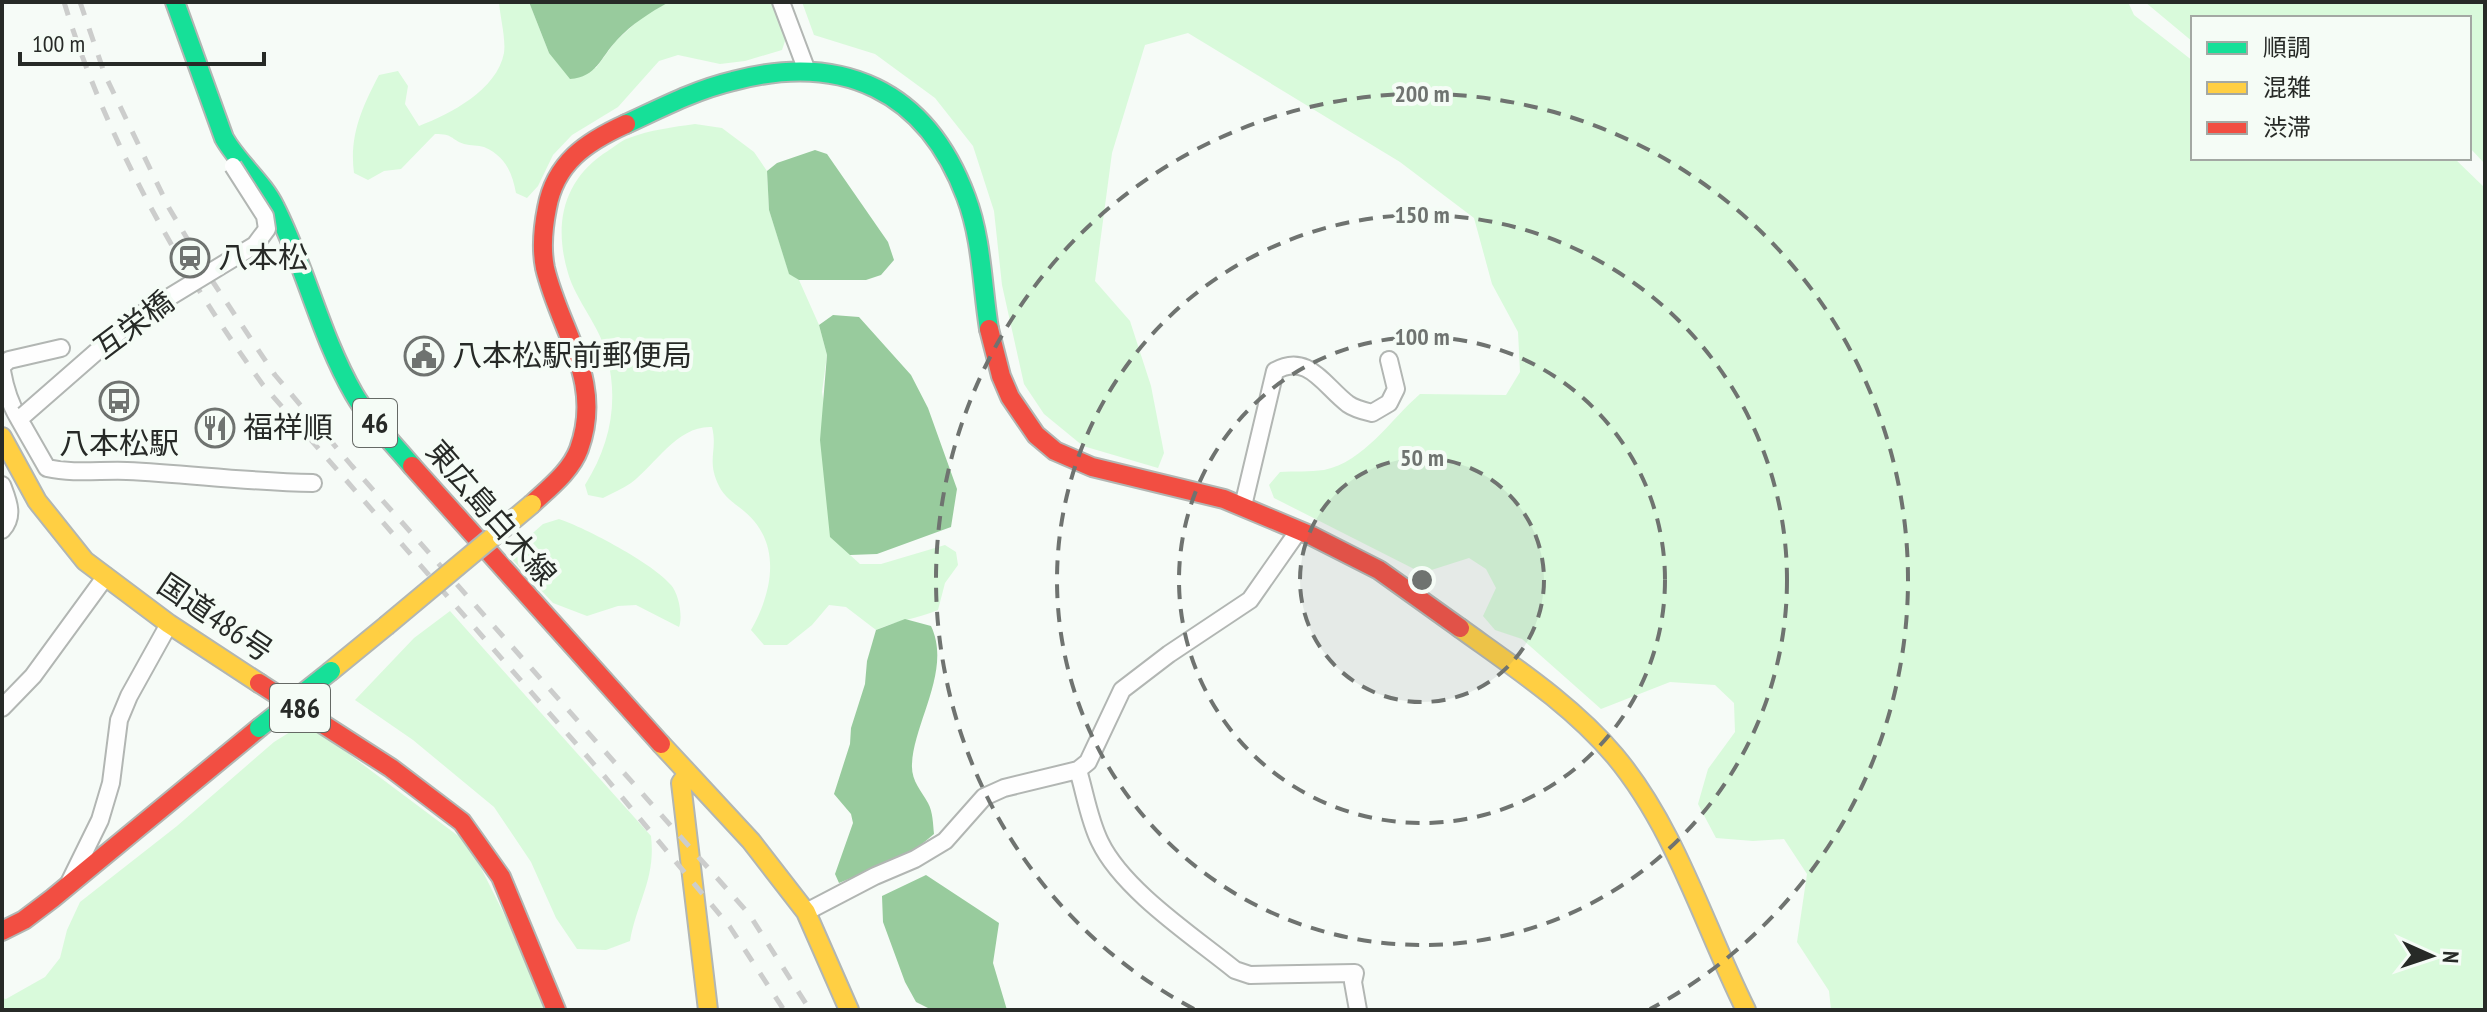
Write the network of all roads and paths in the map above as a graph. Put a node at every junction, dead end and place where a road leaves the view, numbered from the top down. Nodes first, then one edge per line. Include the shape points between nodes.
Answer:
1 (175, 2) edge
2 (781, 2) edge
3 (807, 71) junction
4 (234, 161) junction
5 (61, 348) dead end
6 (1389, 360) dead end
7 (2, 369) edge
8 (21, 417) junction
9 (4, 445) edge
10 (313, 483) dead end
11 (2, 485) edge
12 (1243, 506) junction
13 (2, 530) edge
14 (1299, 530) junction
15 (106, 576) junction
16 (169, 624) junction
17 (2, 708) edge
18 (1078, 770) junction
19 (688, 773) junction
20 (68, 885) junction
21 (806, 912) junction
22 (2, 931) edge
23 (556, 1010) edge
24 (708, 1010) edge
25 (849, 1010) edge
26 (1358, 1010) edge
27 (1746, 1010) edge

1 - 4 main road, 東広島白木線 / 46
2 - 3 street
3 - 12 main road via 844,74 882,88 914,110 938,139 978,235 998,373 1031,428 1055,451 1084,464
3 - 20 main road, bridge via 763,73 690,94 601,136 558,172 540,249 548,287 579,355 589,392 579,450 532,504
4 - 8 street, 互栄橋, bridge via 265,216 267,229 255,245 135,318
4 - 19 main road, 東広島白木線 / 46 via 273,202 326,337 363,407
5 - 7 street via 9,360
6 - 12 street via 1396,389 1389,403 1372,413 1351,407 1305,366 1288,364 1275,371
7 - 8 street via 5,390
8 - 10 street via 47,468 65,473 124,471
9 - 15 main road, 国道486号 / 486 via 37,501 85,561
11 - 13 street via 11,514
12 - 14 main road
14 - 18 street via 1250,600 1122,690 1094,752
14 - 27 main road via 1350,553 1397,583 1555,698 1596,735 1651,809
15 - 16 main road, 国道486号 / 486
15 - 17 street via 33,676
16 - 20 street via 119,720 100,820
16 - 23 main road, 国道486号 / 486 via 391,768 462,822 501,877
18 - 21 street via 984,797 945,841
18 - 26 street via 1099,839 1131,885 1235,970 1250,975 1355,973
19 - 21 main road, 東広島白木線 via 751,841
19 - 24 main road via 681,783
20 - 22 main road
21 - 25 main road, 東広島白木線

